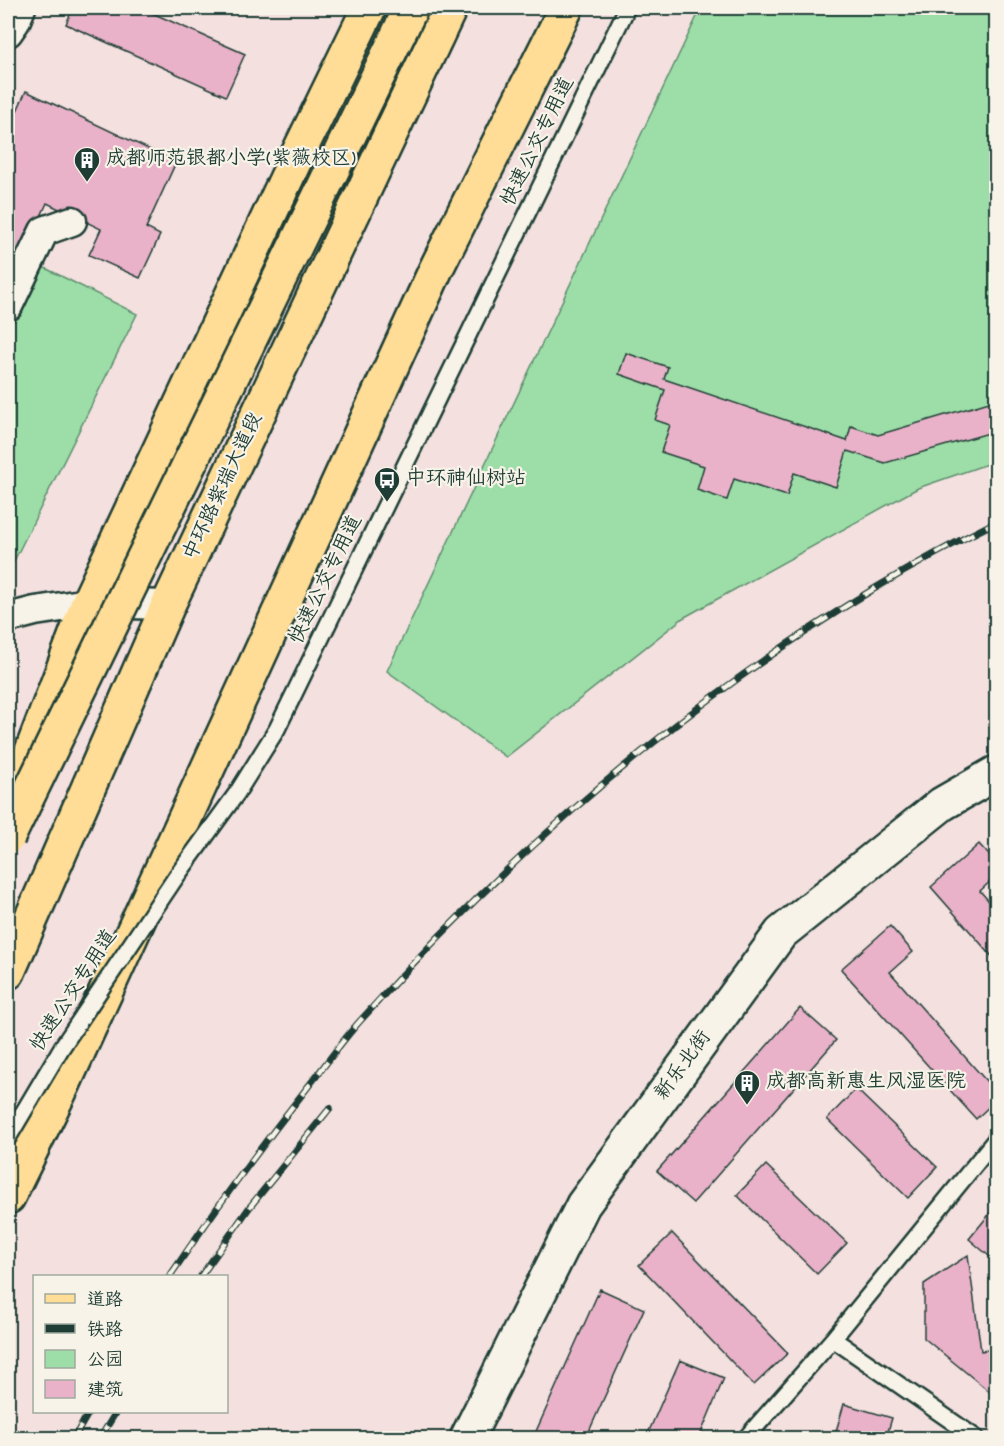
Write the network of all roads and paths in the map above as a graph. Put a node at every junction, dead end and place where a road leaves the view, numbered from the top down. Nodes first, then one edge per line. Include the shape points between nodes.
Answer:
1 (21, 8) edge
2 (369, 8) edge
3 (411, 8) edge
4 (450, 8) edge
5 (566, 8) edge
6 (627, 8) edge
7 (8, 32) edge
8 (72, 221) dead end
9 (8, 306) edge
10 (88, 603) junction
11 (168, 605) junction
12 (8, 618) edge
13 (996, 773) edge
14 (8, 817) edge
15 (8, 837) edge
16 (8, 972) edge
17 (8, 1138) edge
18 (996, 1139) edge
19 (8, 1197) edge
20 (833, 1339) junction
21 (467, 1438) edge
22 (746, 1438) edge
23 (976, 1438) edge

1 - 7 street
2 - 10 main road
3 - 15 main road, bridge
4 - 11 main road, 中环路紫瑞大道段
5 - 19 main road, bridge via 436,269 63,1085
6 - 17 lane, 快速公交专用道, bridge via 277,729 62,1047
8 - 9 street via 44,231
10 - 11 street
10 - 12 street
10 - 14 main road
11 - 16 main road, 中环路紫瑞大道段
13 - 21 street, 新乐北街 via 942,804 781,933 583,1205
18 - 20 lane
20 - 22 lane
20 - 23 lane

